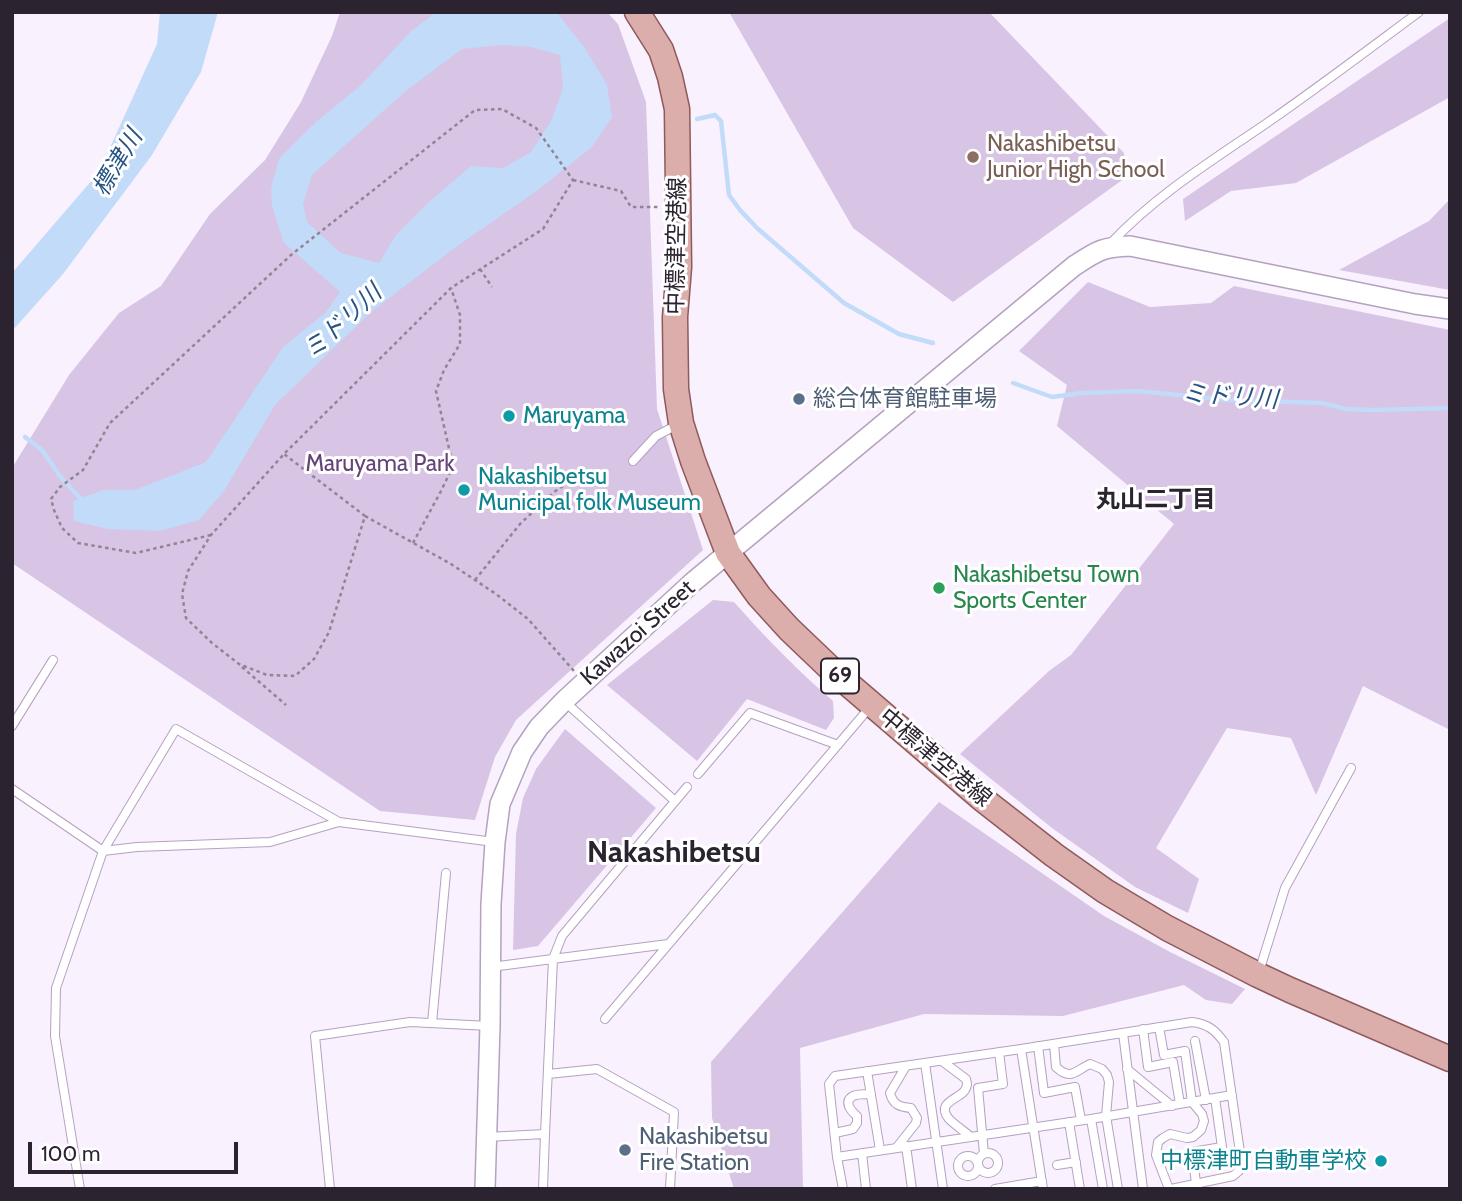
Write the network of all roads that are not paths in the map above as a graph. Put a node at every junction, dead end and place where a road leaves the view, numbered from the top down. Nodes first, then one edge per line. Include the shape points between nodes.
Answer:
1 (637, 12) edge
2 (1419, 12) edge
3 (1108, 247) junction
4 (1450, 309) edge
5 (681, 423) junction
6 (633, 461) dead end
7 (728, 553) junction
8 (53, 660) dead end
9 (564, 701) junction
10 (872, 705) junction
11 (12, 726) edge
12 (838, 745) junction
13 (1351, 768) dead end
14 (698, 774) dead end
15 (687, 787) dead end
16 (12, 789) edge
17 (675, 801) junction
18 (339, 822) junction
19 (495, 842) junction
20 (103, 851) junction
21 (446, 873) dead end
22 (668, 944) junction
23 (553, 958) junction
24 (490, 967) junction
25 (1258, 975) junction
26 (605, 1019) dead end
27 (432, 1023) junction
28 (490, 1026) junction
29 (1159, 1027) junction
30 (1143, 1030) junction
31 (1123, 1033) junction
32 (1195, 1041) dead end
33 (1054, 1044) junction
34 (1038, 1046) junction
35 (1021, 1049) junction
36 (999, 1052) junction
37 (1450, 1059) edge
38 (942, 1061) junction
39 (926, 1063) junction
40 (1212, 1064) dead end
41 (906, 1066) junction
42 (1199, 1066) junction
43 (1127, 1069) junction
44 (867, 1071) junction
45 (548, 1074) junction
46 (1157, 1078) dead end
47 (1150, 1087) junction
48 (871, 1094) junction
49 (1232, 1095) junction
50 (1210, 1099) junction
51 (1192, 1102) junction
52 (1176, 1105) junction
53 (1132, 1112) junction
54 (1106, 1116) junction
55 (1086, 1120) junction
56 (1069, 1122) junction
57 (1033, 1127) junction
58 (835, 1133) junction
59 (545, 1134) junction
60 (983, 1135) junction
61 (486, 1137) junction
62 (971, 1137) junction
63 (937, 1142) junction
64 (901, 1147) junction
65 (880, 1150) junction
66 (862, 1153) junction
67 (985, 1154) junction
68 (837, 1157) junction
69 (1076, 1163) junction
70 (978, 1165) junction
71 (1057, 1165) dead end
72 (958, 1167) junction
73 (941, 1170) junction
74 (1196, 1183) junction
75 (1042, 1185) edge
76 (80, 1189) edge
77 (330, 1189) edge
78 (485, 1189) edge
79 (543, 1189) edge
80 (670, 1189) edge
81 (843, 1189) edge
82 (866, 1189) edge
83 (912, 1189) edge
84 (943, 1189) edge
85 (995, 1189) edge
86 (1080, 1189) edge
87 (1102, 1189) edge
88 (1118, 1189) edge
89 (1143, 1189) edge
90 (1170, 1189) edge

1 - 5 main road, 中標津空港線 / 69 via 662,50 677,109 679,267 675,317
2 - 3 lane via 1164,194
3 - 4 street via 1130,246
3 - 7 street, Kawazoi Street via 1074,266
5 - 6 lane via 656,436
5 - 7 main road, 中標津空港線 / 69
7 - 9 street, Kawazoi Street
7 - 10 main road, 中標津空港線 / 69 via 789,629
8 - 11 lane
9 - 17 lane
9 - 19 street, Kawazoi Street via 522,752 500,804
10 - 12 lane
10 - 25 main road, 中標津空港線 / 69 via 981,798 1084,877 1167,928
12 - 14 lane via 750,713
12 - 22 lane
13 - 25 lane via 1285,888
15 - 17 lane
16 - 20 lane
17 - 23 lane via 562,936
18 - 19 lane
18 - 20 lane via 270,842
18 - 20 lane via 176,729
19 - 24 street, Kawazoi Street
20 - 76 lane via 56,988 55,1036
21 - 27 lane
22 - 23 lane
22 - 26 lane
23 - 24 lane
23 - 45 lane
24 - 28 street, Kawazoi Street
25 - 37 main road, 中標津空港線 / 69
27 - 28 lane
27 - 77 lane via 314,1036
28 - 61 street, Kawazoi Street
29 - 30 lane
29 - 49 lane via 1192,1021 1213,1028 1224,1042
29 - 51 lane via 1164,1055 1185,1051
30 - 31 lane
30 - 52 lane via 1148,1067 1173,1062
31 - 33 lane
31 - 43 lane
32 - 42 lane
33 - 34 lane
33 - 54 lane via 1056,1067 1062,1072 1076,1073 1090,1065 1107,1075
34 - 35 lane
34 - 55 lane via 1044,1093 1075,1087
35 - 36 lane
35 - 57 lane
36 - 38 lane
36 - 60 lane via 1003,1084 978,1088
38 - 39 lane
38 - 62 lane via 966,1079 965,1090 951,1099 946,1112
39 - 41 lane
39 - 63 lane
40 - 42 lane
41 - 44 lane
41 - 64 lane via 890,1093 895,1104 911,1108 917,1118
42 - 50 lane
43 - 47 lane
43 - 53 lane
44 - 48 lane
44 - 58 lane via 835,1076 829,1084
45 - 59 lane
45 - 80 lane via 597,1069 674,1112
46 - 47 lane
47 - 52 lane
48 - 58 lane via 849,1099 856,1123 853,1129
48 - 65 lane
49 - 50 lane
49 - 74 lane via 1239,1171
50 - 51 lane
50 - 74 lane via 1222,1147 1192,1152
51 - 52 lane
51 - 90 lane via 1203,1117 1199,1132 1190,1138 1167,1135 1155,1152
52 - 53 lane
53 - 54 lane
53 - 89 lane
54 - 55 lane
54 - 88 lane
55 - 56 lane
55 - 87 lane
56 - 57 lane
56 - 69 lane
57 - 60 lane
57 - 75 lane
58 - 68 lane
59 - 61 lane
59 - 79 lane
60 - 62 lane
60 - 67 lane
61 - 78 street, Kawazoi Street
62 - 63 lane
63 - 64 lane
63 - 73 lane
64 - 65 lane
64 - 83 lane
65 - 66 lane
66 - 68 lane
66 - 82 lane
67 - 70 lane
67 - 70 lane via 995,1156 996,1169 986,1172
68 - 81 lane
69 - 71 lane
69 - 86 lane
70 - 72 lane via 968,1156
70 - 72 lane via 976,1173 969,1176
72 - 73 lane
73 - 84 lane
74 - 90 lane
75 - 85 lane

